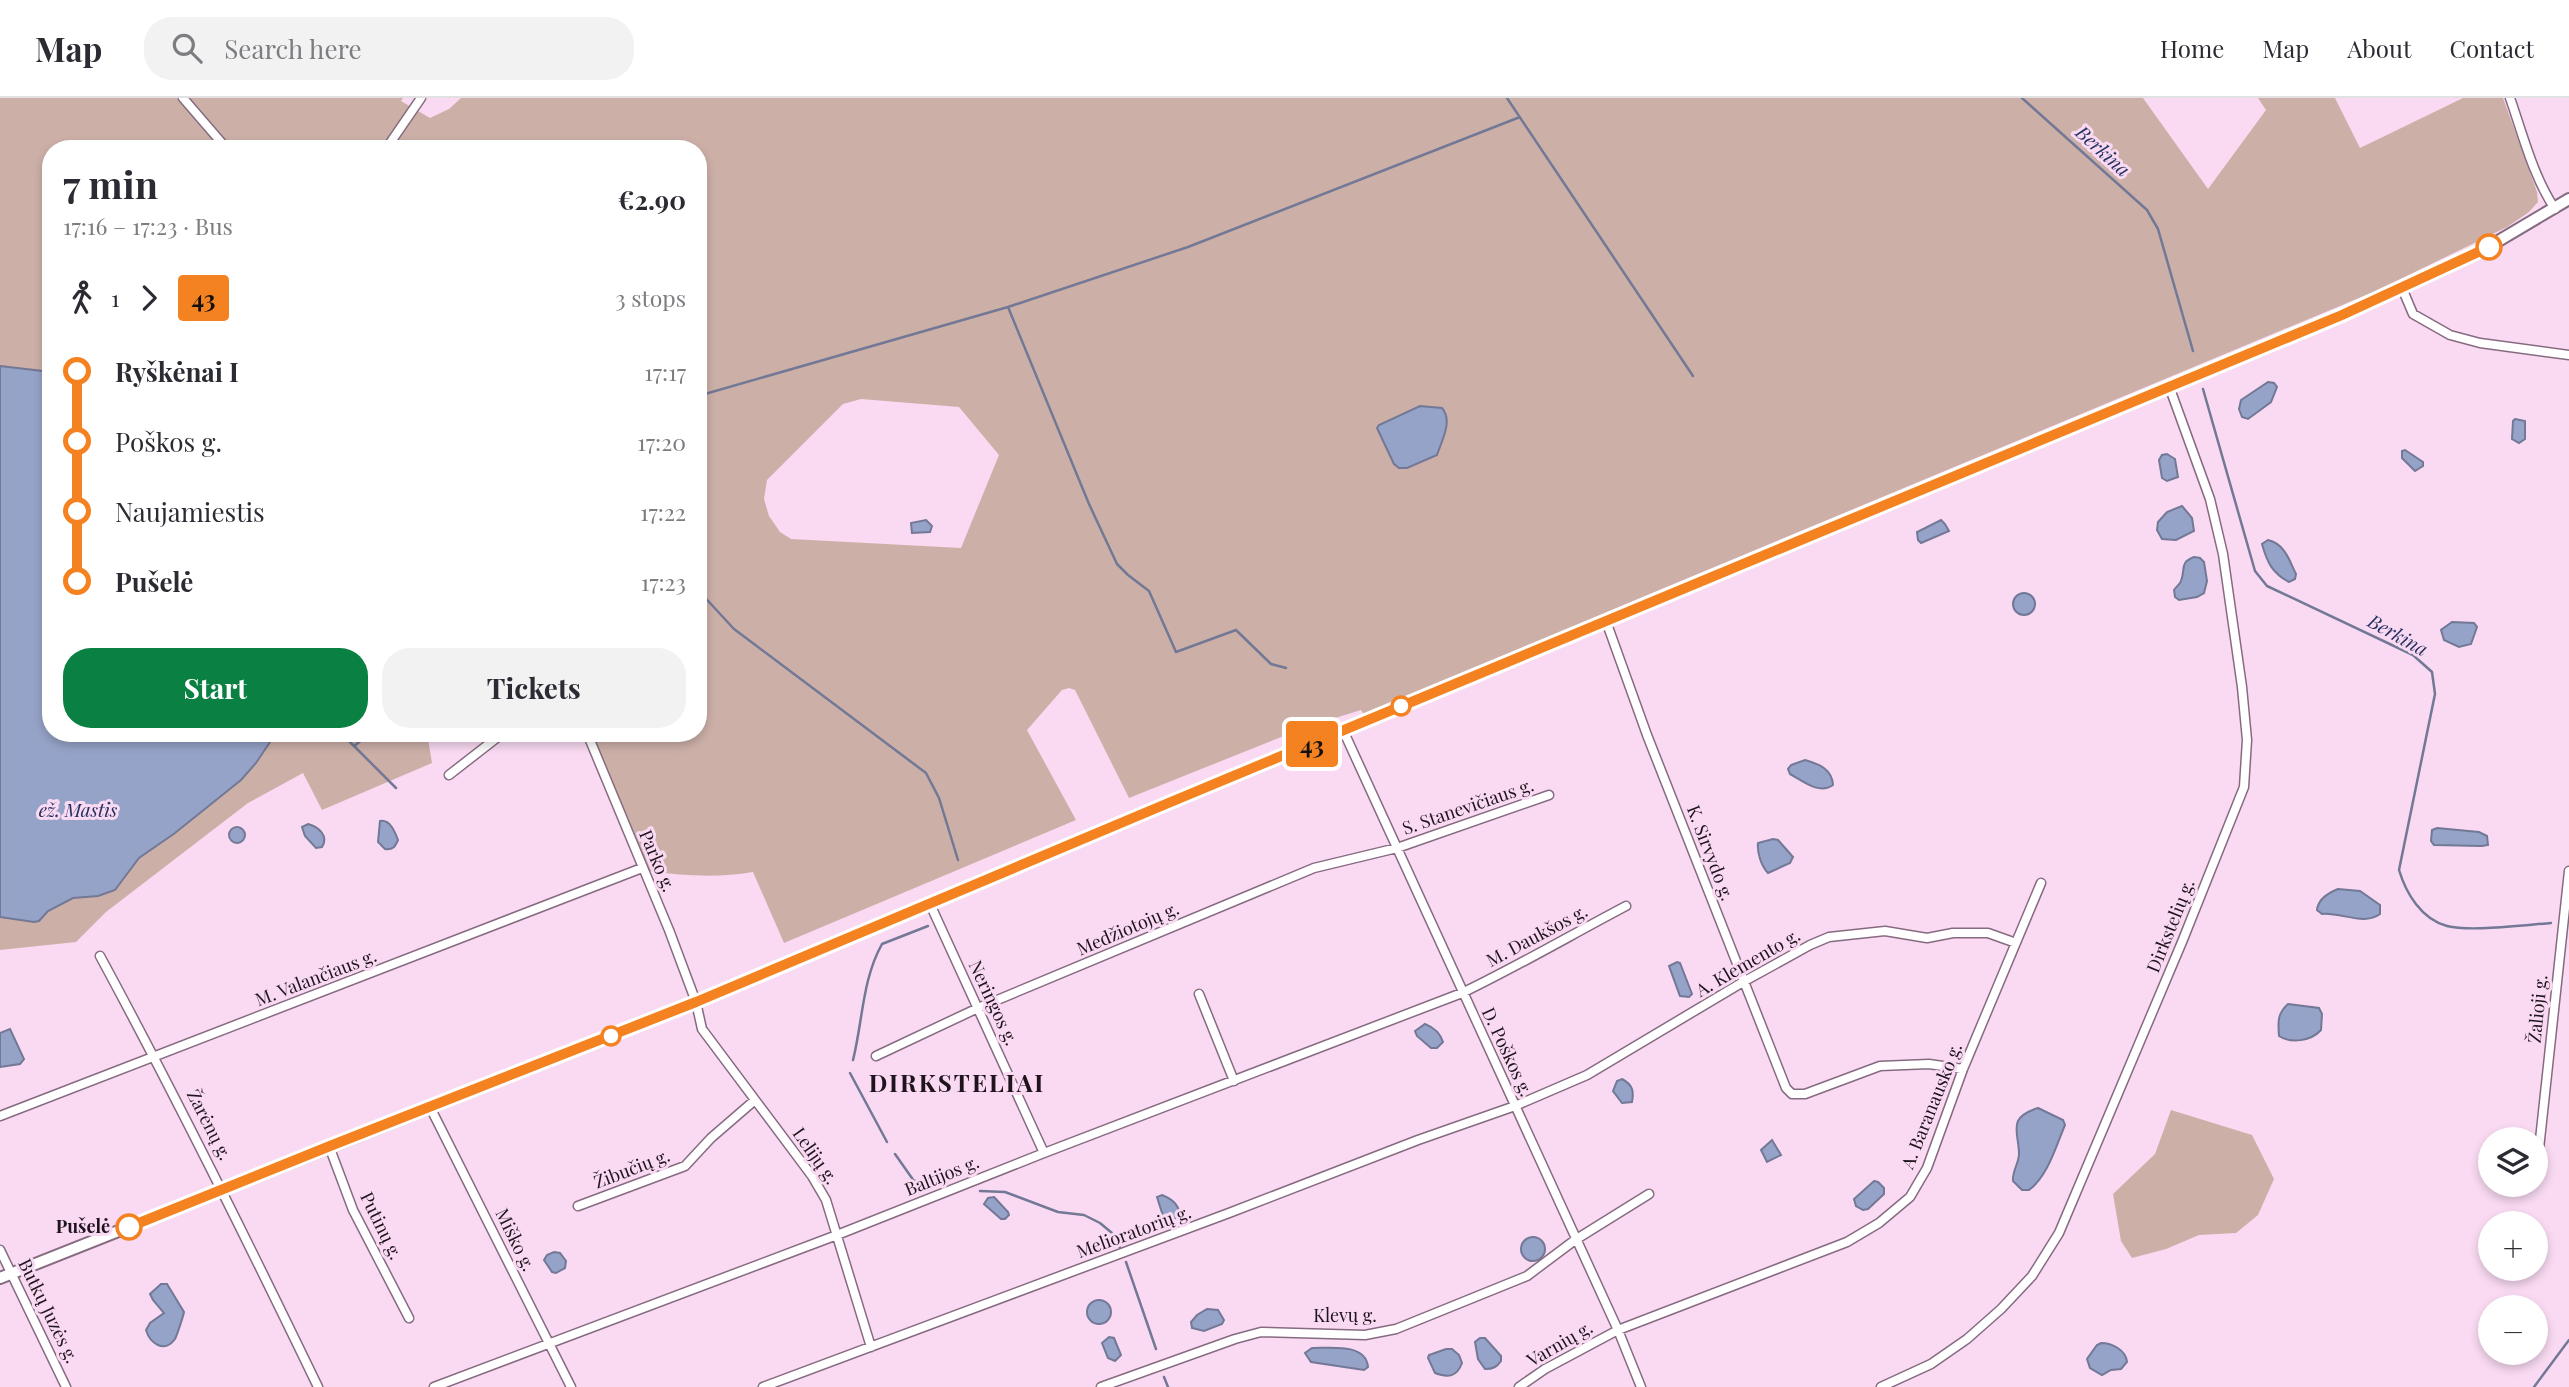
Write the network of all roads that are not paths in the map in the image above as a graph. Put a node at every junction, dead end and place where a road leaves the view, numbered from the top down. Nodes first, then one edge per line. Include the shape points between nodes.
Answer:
1 (183, 98) edge
2 (421, 98) edge
3 (2510, 98) edge
4 (220, 140) edge
5 (392, 140) edge
6 (2569, 199) edge
7 (2555, 209) junction
8 (2402, 288) junction
9 (2569, 355) edge
10 (2169, 386) junction
11 (1606, 621) junction
12 (1343, 730) junction
13 (491, 742) edge
14 (591, 742) edge
15 (449, 775) dead end
16 (1549, 795) dead end
17 (1397, 848) junction
18 (642, 868) junction
19 (2569, 871) edge
20 (2041, 883) dead end
21 (930, 904) junction
22 (1626, 906) dead end
23 (2016, 943) junction
24 (100, 956) dead end
25 (1743, 982) junction
26 (1462, 993) junction
27 (1199, 994) dead end
28 (696, 1002) junction
29 (978, 1008) junction
30 (154, 1055) junction
31 (876, 1056) dead end
32 (1963, 1069) junction
33 (1234, 1081) junction
34 (755, 1100) junction
35 (1515, 1106) junction
36 (430, 1107) junction
37 (0, 1116) edge
38 (2541, 1127) edge
39 (330, 1146) junction
40 (1044, 1153) junction
41 (223, 1190) junction
42 (1649, 1194) dead end
43 (578, 1206) dead end
44 (837, 1235) junction
45 (1575, 1240) junction
46 (0, 1250) edge
47 (12, 1273) junction
48 (0, 1278) edge
49 (409, 1318) dead end
50 (1618, 1330) junction
51 (548, 1343) junction
52 (871, 1347) junction
53 (66, 1387) edge
54 (318, 1387) edge
55 (434, 1387) edge
56 (570, 1387) edge
57 (763, 1387) edge
58 (1101, 1387) edge
59 (1519, 1387) edge
60 (1641, 1387) edge
61 (1881, 1387) edge

1 - 4 street
2 - 5 street
3 - 7 street via 2536,172
6 - 7 main road
7 - 8 main road via 2478,253
8 - 9 street via 2413,314 2450,335
8 - 10 main road
10 - 11 main road
10 - 61 street, Dirkstelių g. via 2210,499 2223,554 2247,740 2244,787 2059,1233 2032,1276 1967,1339 1931,1364
11 - 12 main road
11 - 25 street, K. Sirvydo g.
12 - 17 street, D. Poškos g.
12 - 21 main road
13 - 15 street
14 - 18 street, Parko g.
16 - 17 street, S. Stanevičiaus g.
17 - 26 street, D. Poškos g.
17 - 29 street, Medžiotojų g. via 1314,868
18 - 28 street, Parko g.
18 - 30 street, M. Valančiaus g.
19 - 38 street, Žalioji g.
20 - 23 street, A. Baranausko g.
21 - 28 main road
21 - 29 street, Neringos g.
22 - 26 street, M. Daukšos g.
23 - 25 street, A. Klemento g. via 1988,933 1927,939 1885,931 1829,937
23 - 32 street, A. Baranausko g.
24 - 30 street, Žarėnų g.
25 - 32 street, K. Sirvydo g. via 1782,1080 1792,1094 1805,1094 1880,1066 1929,1063
25 - 35 street, A. Klemento g. via 1587,1075
26 - 33 street, Baltijos g.
26 - 35 street, D. Poškos g.
27 - 33 street
28 - 34 street, Lelijų g. via 702,1029
28 - 36 main road
29 - 31 street, Medžiotojų g.
29 - 40 street, Neringos g.
30 - 37 street, M. Valančiaus g.
30 - 41 street, Žarėnų g.
32 - 50 street, A. Baranausko g. via 1927,1168 1910,1197 1879,1223 1847,1242
33 - 40 street, Baltijos g.
34 - 43 street, Žibučių g. via 685,1166
34 - 44 street, Lelijų g. via 812,1176 826,1200
35 - 45 street, D. Poškos g.
35 - 52 street, Melioratorių g.
36 - 39 main road
36 - 51 street, Miško g.
39 - 41 main road
39 - 49 street, Putinų g. via 354,1210
40 - 44 street, Baltijos g.
41 - 47 main road
41 - 54 street, Žarėnų g.
42 - 45 street, Klevų g.
44 - 51 street, Baltijos g.
44 - 52 street, Lelijų g.
45 - 50 street, D. Poškos g.
45 - 58 street, Klevų g. via 1527,1276 1396,1329 1365,1335 1261,1332
46 - 47 street, Butkų Juzės g.
47 - 48 main road
47 - 53 street, Butkų Juzės g.
50 - 59 street, Varnių g.
50 - 60 street, D. Poškos g.
51 - 55 street, Baltijos g.
51 - 56 street, Miško g.
52 - 57 street, Melioratorių g.

